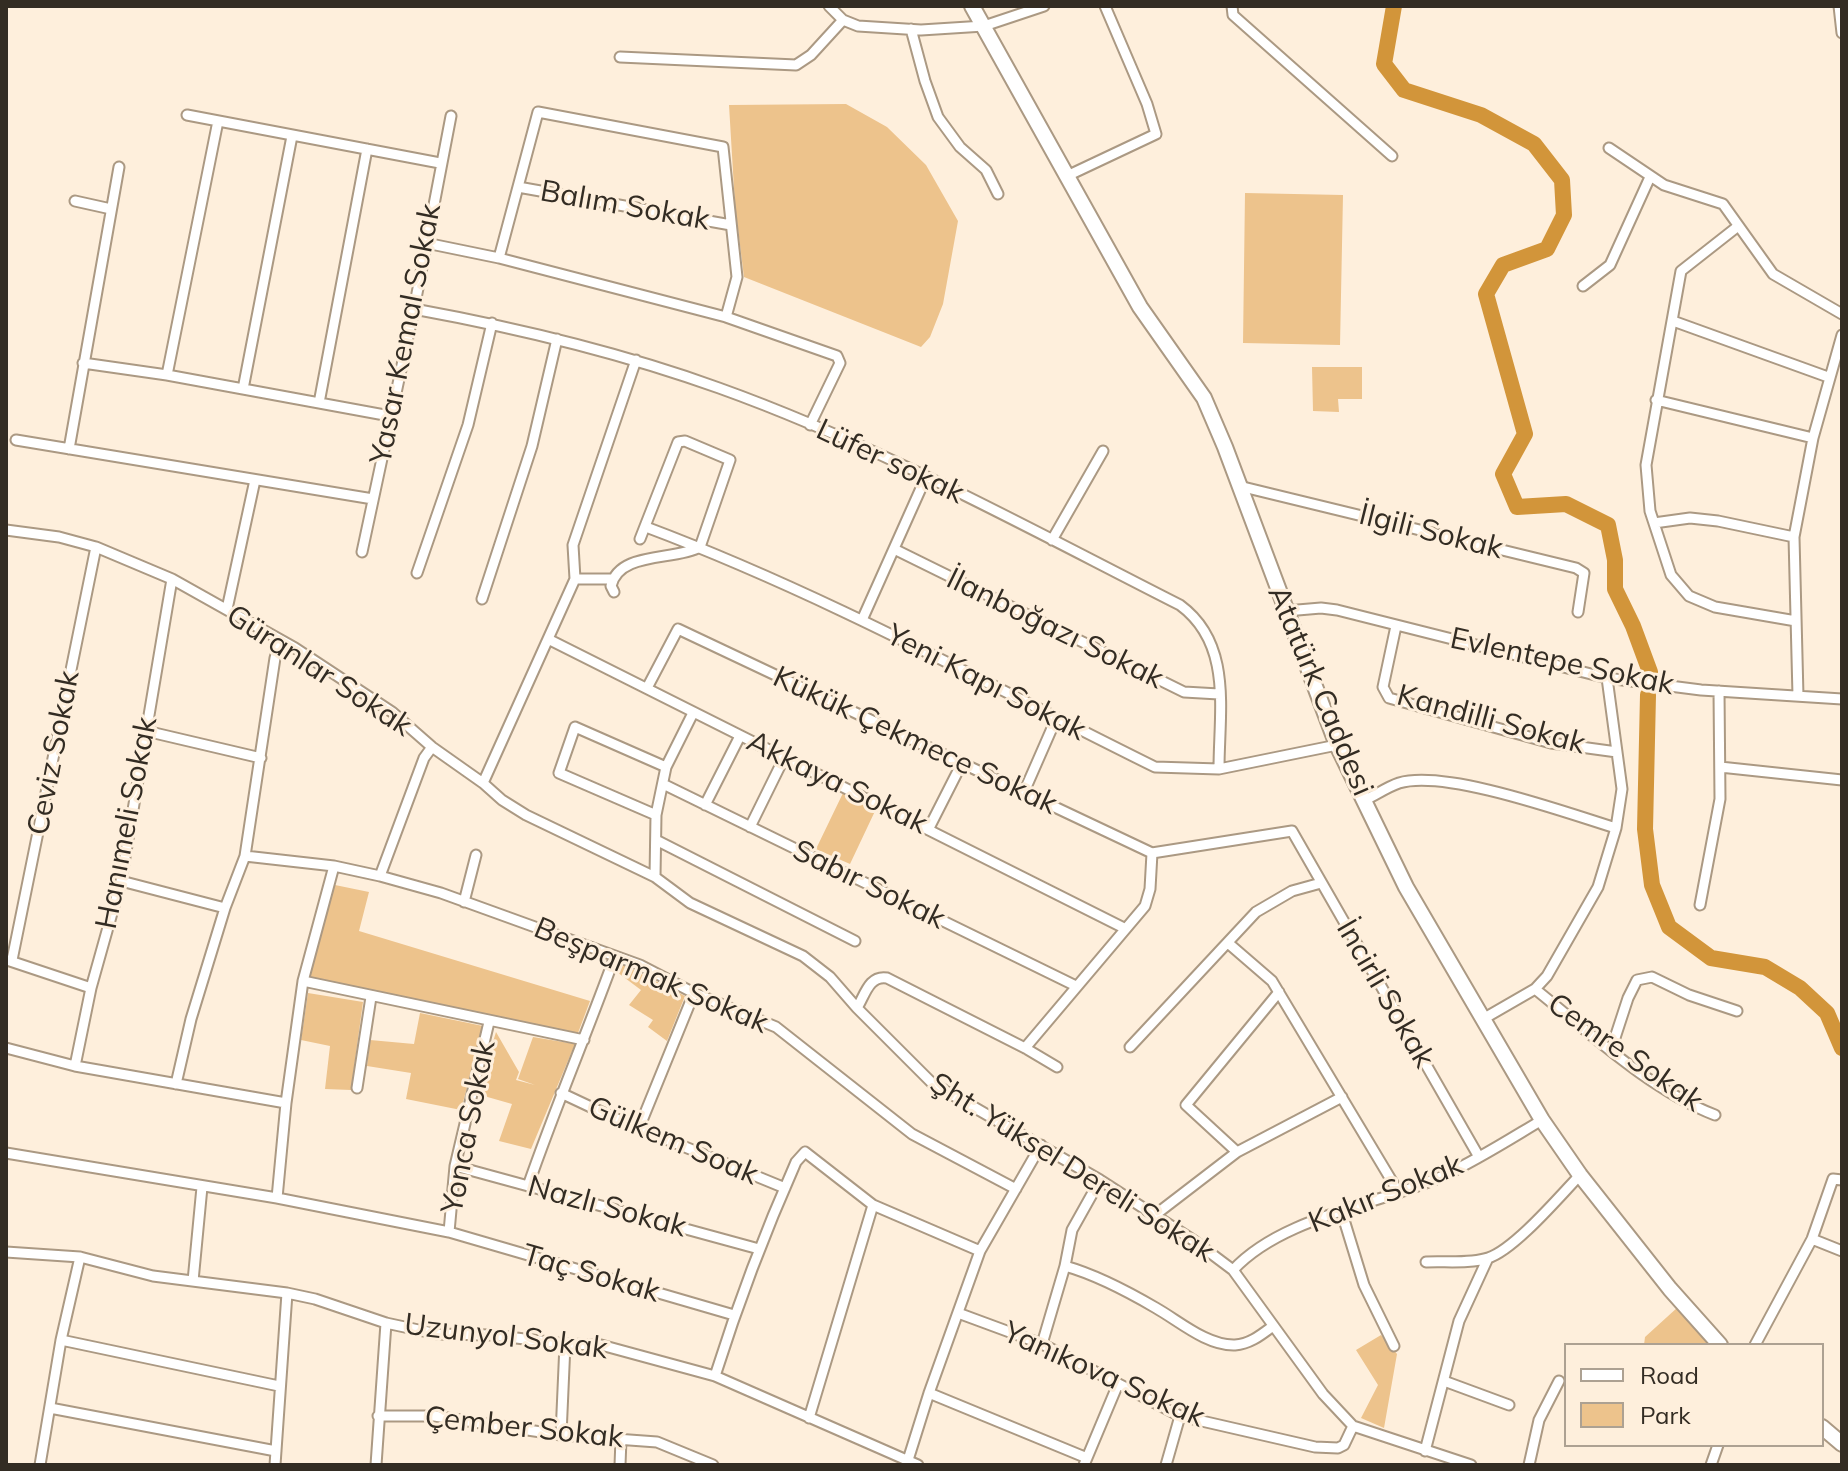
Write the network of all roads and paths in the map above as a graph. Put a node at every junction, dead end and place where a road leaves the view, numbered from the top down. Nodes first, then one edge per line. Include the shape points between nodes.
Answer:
1 (829, 6) edge
2 (972, 6) edge
3 (1044, 6) edge
4 (1105, 6) edge
5 (1232, 6) edge
6 (1839, 6) edge
7 (843, 20) junction
8 (984, 26) junction
9 (911, 29) junction
10 (1842, 33) edge
11 (620, 57) dead end
12 (187, 115) dead end
13 (451, 116) dead end
14 (218, 121) junction
15 (292, 136) junction
16 (1609, 148) dead end
17 (367, 149) junction
18 (1392, 156) dead end
19 (440, 163) junction
20 (119, 167) dead end
21 (1067, 176) junction
22 (1650, 177) junction
23 (518, 187) junction
24 (998, 194) dead end
25 (75, 201) dead end
26 (111, 209) junction
27 (731, 225) junction
28 (1737, 227) junction
29 (426, 243) junction
30 (499, 258) junction
31 (1583, 286) dead end
32 (414, 309) junction
33 (1842, 314) edge
34 (726, 317) junction
35 (1673, 321) junction
36 (492, 323) junction
37 (1842, 335) edge
38 (557, 339) junction
39 (636, 360) junction
40 (83, 363) junction
41 (167, 375) junction
42 (1828, 377) junction
43 (243, 389) junction
44 (1656, 400) junction
45 (319, 403) junction
46 (390, 416) junction
47 (810, 425) junction
48 (1813, 438) junction
49 (16, 440) dead end
50 (69, 449) junction
51 (1103, 451) dead end
52 (926, 477) junction
53 (255, 480) junction
54 (1239, 486) junction
55 (373, 499) junction
56 (1654, 523) junction
57 (646, 527) junction
58 (6, 530) edge
59 (1794, 537) junction
60 (640, 539) dead end
61 (1052, 540) junction
62 (96, 547) junction
63 (700, 547) junction
64 (894, 549) junction
65 (362, 552) dead end
66 (417, 573) dead end
67 (172, 579) junction
68 (575, 579) junction
69 (612, 579) junction
70 (614, 592) dead end
71 (482, 599) dead end
72 (227, 609) junction
73 (1286, 611) junction
74 (1578, 612) dead end
75 (862, 620) junction
76 (1796, 621) junction
77 (1396, 626) junction
78 (548, 639) junction
79 (280, 641) junction
80 (1607, 678) junction
81 (647, 688) junction
82 (1719, 691) junction
83 (1219, 694) junction
84 (1798, 696) junction
85 (1842, 699) edge
86 (693, 713) junction
87 (1056, 719) junction
88 (146, 731) junction
89 (740, 736) junction
90 (1337, 745) junction
91 (432, 747) junction
92 (1617, 752) junction
93 (261, 758) junction
94 (784, 758) junction
95 (962, 763) junction
96 (666, 767) junction
97 (1720, 767) junction
98 (1219, 769) junction
99 (1842, 780) edge
100 (483, 783) junction
101 (663, 784) junction
102 (1024, 792) junction
103 (1365, 800) junction
104 (705, 805) junction
105 (656, 815) junction
106 (750, 827) junction
107 (929, 828) junction
108 (1616, 828) junction
109 (656, 840) junction
110 (1152, 853) junction
111 (476, 855) dead end
112 (245, 856) junction
113 (334, 866) junction
114 (380, 876) junction
115 (655, 877) junction
116 (121, 881) junction
117 (1321, 883) junction
118 (464, 902) junction
119 (1700, 905) dead end
120 (225, 908) junction
121 (1124, 928) junction
122 (855, 941) dead end
123 (1228, 943) junction
124 (615, 956) junction
125 (9, 960) edge
126 (303, 981) junction
127 (1076, 986) junction
128 (91, 988) junction
129 (1535, 989) junction
130 (1279, 992) junction
131 (694, 993) junction
132 (371, 997) junction
133 (857, 1008) junction
134 (1737, 1011) dead end
135 (1483, 1019) junction
136 (489, 1022) junction
137 (584, 1040) junction
138 (1130, 1047) dead end
139 (6, 1048) edge
140 (1025, 1048) junction
141 (1611, 1050) junction
142 (75, 1066) junction
143 (1057, 1067) dead end
144 (176, 1084) junction
145 (357, 1088) dead end
146 (561, 1093) junction
147 (1342, 1097) junction
148 (286, 1103) junction
149 (1715, 1115) dead end
150 (1542, 1120) junction
151 (639, 1128) junction
152 (1041, 1145) junction
153 (1237, 1152) junction
154 (6, 1153) edge
155 (1479, 1157) junction
156 (455, 1166) junction
157 (1580, 1175) junction
158 (1100, 1180) junction
159 (1838, 1180) edge
160 (528, 1186) junction
161 (202, 1187) junction
162 (785, 1188) junction
163 (1016, 1189) junction
164 (1399, 1193) junction
165 (277, 1198) junction
166 (873, 1205) junction
167 (1341, 1210) junction
168 (1155, 1215) junction
169 (449, 1232) junction
170 (1812, 1239) junction
171 (759, 1249) junction
172 (980, 1251) junction
173 (1842, 1251) edge
174 (6, 1252) edge
175 (80, 1257) junction
176 (1488, 1258) junction
177 (1426, 1262) dead end
178 (1065, 1266) junction
179 (1233, 1270) junction
180 (193, 1281) junction
181 (287, 1293) junction
182 (958, 1313) junction
183 (734, 1315) junction
184 (386, 1323) junction
185 (1273, 1326) junction
186 (61, 1340) junction
187 (1718, 1343) edge
188 (1756, 1343) edge
189 (565, 1344) junction
190 (1042, 1344) junction
191 (1394, 1346) dead end
192 (715, 1376) junction
193 (1444, 1381) junction
194 (1559, 1381) dead end
195 (1118, 1384) junction
196 (279, 1386) junction
197 (929, 1393) junction
198 (1509, 1405) dead end
199 (50, 1408) junction
200 (378, 1416) junction
201 (1180, 1416) junction
202 (809, 1418) junction
203 (1353, 1426) junction
204 (1824, 1429) edge
205 (561, 1435) junction
206 (621, 1439) junction
207 (1842, 1444) edge
208 (1717, 1450) edge
209 (276, 1451) junction
210 (1425, 1451) junction
211 (908, 1460) junction
212 (1086, 1462) edge
213 (709, 1464) edge
214 (40, 1465) edge
215 (275, 1465) edge
216 (376, 1465) edge
217 (620, 1465) edge
218 (918, 1465) edge
219 (1166, 1465) edge
220 (1471, 1465) edge
221 (1529, 1465) edge
222 (1711, 1465) edge

1 - 7 street
2 - 8 main road, Atatürk Caddesi
3 - 8 street
4 - 21 street via 1156,134
5 - 18 street via 1233,15
6 - 10 street
7 - 9 street
7 - 11 street via 796,65
8 - 9 street
8 - 21 main road, Atatürk Caddesi
9 - 24 street via 938,117 986,170
12 - 14 street
13 - 19 street, Yasar Kemal Sokak
14 - 15 street
14 - 41 street
15 - 17 street
15 - 43 street
16 - 22 street
17 - 19 street
17 - 45 street
19 - 29 street, Yasar Kemal Sokak
20 - 26 street
21 - 54 main road, Atatürk Caddesi via 1140,307 1204,398
22 - 28 street via 1723,204
22 - 31 street via 1610,265
23 - 27 street, Balım Sokak
23 - 27 street via 538,112 723,147
23 - 30 street
25 - 26 street
26 - 40 street
27 - 34 street via 737,277
28 - 33 street via 1773,274
28 - 35 street via 1681,271
29 - 30 street
29 - 32 street, Yasar Kemal Sokak
30 - 34 street
32 - 36 street, Lüfer sokak
32 - 46 street, Yasar Kemal Sokak
34 - 47 street via 837,356 840,363
35 - 42 street
35 - 44 street
36 - 38 street, Lüfer sokak
36 - 66 street via 468,425
37 - 42 street
38 - 39 street, Lüfer sokak
38 - 71 street via 532,446
39 - 47 street, Lüfer sokak
39 - 68 street via 573,545
40 - 41 street
40 - 50 street
41 - 43 street
42 - 48 street
43 - 45 street
44 - 48 street
44 - 56 street via 1646,465
45 - 46 street
46 - 55 street, Yasar Kemal Sokak
47 - 52 street, Lüfer sokak
48 - 59 street
49 - 50 street
50 - 53 street
51 - 61 street
52 - 61 street, Lüfer sokak
52 - 64 street
53 - 55 street
53 - 72 street
54 - 73 main road, Atatürk Caddesi
54 - 74 street, İlgili Sokak via 1576,568 1584,573
55 - 65 street, Yasar Kemal Sokak
56 - 59 street via 1690,518
56 - 76 street via 1671,575 1689,596 1715,607
57 - 60 street
57 - 63 street, Yeni Kapı Sokak
57 - 63 street via 678,442 685,441 730,460
58 - 62 street, Güranlar Sokak
59 - 76 street
61 - 83 street, Lüfer sokak via 1193,614 1218,657
62 - 67 street, Güranlar Sokak
62 - 125 street, Ceviz Sokak
63 - 69 street via 624,567
63 - 75 street, Yeni Kapı Sokak
64 - 75 street
64 - 83 street, İlanboğazı Sokak via 1184,692
67 - 72 street, Güranlar Sokak
67 - 88 street, Hanımeli Sokak
68 - 69 street
68 - 78 street
69 - 70 street
72 - 79 street, Güranlar Sokak
73 - 77 street, Evlentepe Sokak via 1337,610
73 - 90 main road, Atatürk Caddesi
75 - 87 street, Yeni Kapı Sokak
76 - 84 street
77 - 80 street, Evlentepe Sokak
77 - 92 street, Kandilli Sokak via 1383,687 1389,698 1551,743
78 - 81 street, Akkaya Sokak
78 - 100 street
79 - 91 street, Güranlar Sokak via 392,712
79 - 93 street
80 - 82 street, Evlentepe Sokak
80 - 92 street
81 - 86 street, Akkaya Sokak
81 - 95 street, Kükük Çekmece Sokak via 678,629
82 - 84 street, Evlentepe Sokak
82 - 97 street
83 - 98 street, Lüfer sokak
84 - 85 street, Evlentepe Sokak
86 - 89 street, Akkaya Sokak
86 - 96 street
87 - 98 street, Yeni Kapı Sokak via 1155,767
87 - 102 street
88 - 93 street
88 - 116 street, Hanımeli Sokak
89 - 94 street, Akkaya Sokak
89 - 104 street
90 - 98 street, Yeni Kapı Sokak
90 - 103 main road, Atatürk Caddesi
91 - 100 street, Güranlar Sokak
91 - 114 street
92 - 108 street via 1622,789
93 - 112 street
94 - 106 street
94 - 107 street, Akkaya Sokak
95 - 102 street, Kükük Çekmece Sokak
95 - 107 street
96 - 101 street
96 - 105 street via 575,727 559,773
97 - 99 street
97 - 119 street via 1718,817
100 - 115 street, Güranlar Sokak via 526,815
101 - 104 street, Sabır Sokak
101 - 105 street
102 - 110 street, Kükük Çekmece Sokak
103 - 108 street via 1399,783 1423,781 1478,788
103 - 135 main road, Atatürk Caddesi via 1406,887
104 - 106 street, Sabır Sokak
105 - 109 street
106 - 127 street, Sabır Sokak
107 - 121 street, Akkaya Sokak
108 - 129 street via 1598,887
109 - 115 street
109 - 122 street
110 - 117 street, İncirli Sokak via 1292,831
110 - 121 street via 1145,906
111 - 118 street
112 - 113 street, Beşparmak Sokak
112 - 120 street
113 - 114 street, Beşparmak Sokak
113 - 126 street
114 - 118 street, Beşparmak Sokak
115 - 133 street, Şht. Yüksel Dereli Sokak via 690,903 803,956
116 - 120 street
116 - 128 street, Hanımeli Sokak
117 - 123 street via 1292,891 1256,912
117 - 155 street, İncirli Sokak
118 - 124 street, Beşparmak Sokak
120 - 144 street
121 - 127 street
123 - 130 street
123 - 138 street
124 - 131 street, Beşparmak Sokak
124 - 137 street
125 - 128 street
126 - 132 street
126 - 148 street
127 - 140 street
128 - 142 street, Hanımeli Sokak
129 - 135 street
129 - 141 street, Cemre Sokak
130 - 147 street
130 - 153 street via 1186,1105
131 - 151 street
131 - 163 street, Beşparmak Sokak via 776,1027 912,1134
132 - 136 street
132 - 145 street
133 - 140 street via 873,980 887,978
133 - 152 street, Şht. Yüksel Dereli Sokak via 932,1083
134 - 141 street via 1652,977 1637,980
135 - 150 main road, Atatürk Caddesi
136 - 137 street
136 - 156 street, Yonca Sokak
137 - 146 street
139 - 142 street
140 - 143 street
141 - 149 street, Cemre Sokak via 1694,1107
142 - 144 street
144 - 148 street
146 - 151 street, Gülkem Soak
146 - 160 street
147 - 153 street
147 - 164 street
148 - 165 street
150 - 155 street, Kakır Sokak
150 - 157 main road, Atatürk Caddesi
151 - 162 street, Gülkem Soak
152 - 158 street, Şht. Yüksel Dereli Sokak
152 - 163 street
153 - 168 street
154 - 161 street, Taç Sokak
155 - 164 street, Kakır Sokak
156 - 160 street, Nazlı Sokak
156 - 169 street, Yonca Sokak
157 - 176 street
157 - 187 main road, Atatürk Caddesi
158 - 168 street, Şht. Yüksel Dereli Sokak
158 - 178 street via 1072,1230
159 - 170 street
160 - 171 street, Nazlı Sokak
161 - 165 street, Taç Sokak
161 - 180 street
162 - 166 street via 805,1152
162 - 171 street
163 - 172 street
164 - 167 street, Kakır Sokak
165 - 169 street, Taç Sokak
166 - 172 street
166 - 202 street
167 - 179 street, Kakır Sokak via 1247,1255
167 - 191 street via 1364,1285
168 - 179 street, Şht. Yüksel Dereli Sokak
169 - 183 street, Taç Sokak
170 - 173 street
170 - 188 street
171 - 183 street
172 - 182 street
174 - 175 street, Uzunyol Sokak
175 - 180 street, Uzunyol Sokak
175 - 186 street
176 - 177 street
176 - 193 street via 1459,1321
178 - 185 street via 1087,1272 1223,1345 1254,1340
178 - 190 street
179 - 185 street, Şht. Yüksel Dereli Sokak
180 - 181 street, Uzunyol Sokak
181 - 184 street, Uzunyol Sokak
181 - 196 street
182 - 190 street, Yanıkova Sokak
182 - 197 street
183 - 192 street
184 - 189 street, Uzunyol Sokak via 437,1334
184 - 200 street
185 - 203 street, Şht. Yüksel Dereli Sokak
186 - 196 street
186 - 199 street
189 - 192 street, Uzunyol Sokak via 601,1345
189 - 205 street
190 - 195 street, Yanıkova Sokak
192 - 202 street, Uzunyol Sokak
193 - 198 street
193 - 210 street
194 - 221 street via 1539,1420
195 - 201 street, Yanıkova Sokak
195 - 212 street
196 - 209 street
197 - 211 street
197 - 212 street
199 - 209 street
199 - 214 street
200 - 205 street, Çember Sokak via 434,1416
200 - 216 street
201 - 203 street, Yanıkova Sokak via 1315,1447 1344,1445
201 - 219 street
202 - 211 street, Uzunyol Sokak
203 - 210 street, Şht. Yüksel Dereli Sokak
204 - 207 main road
205 - 206 street, Çember Sokak
206 - 213 street, Çember Sokak via 657,1442
206 - 217 street
208 - 222 street
209 - 215 street
210 - 220 street, Şht. Yüksel Dereli Sokak
211 - 218 street, Uzunyol Sokak

